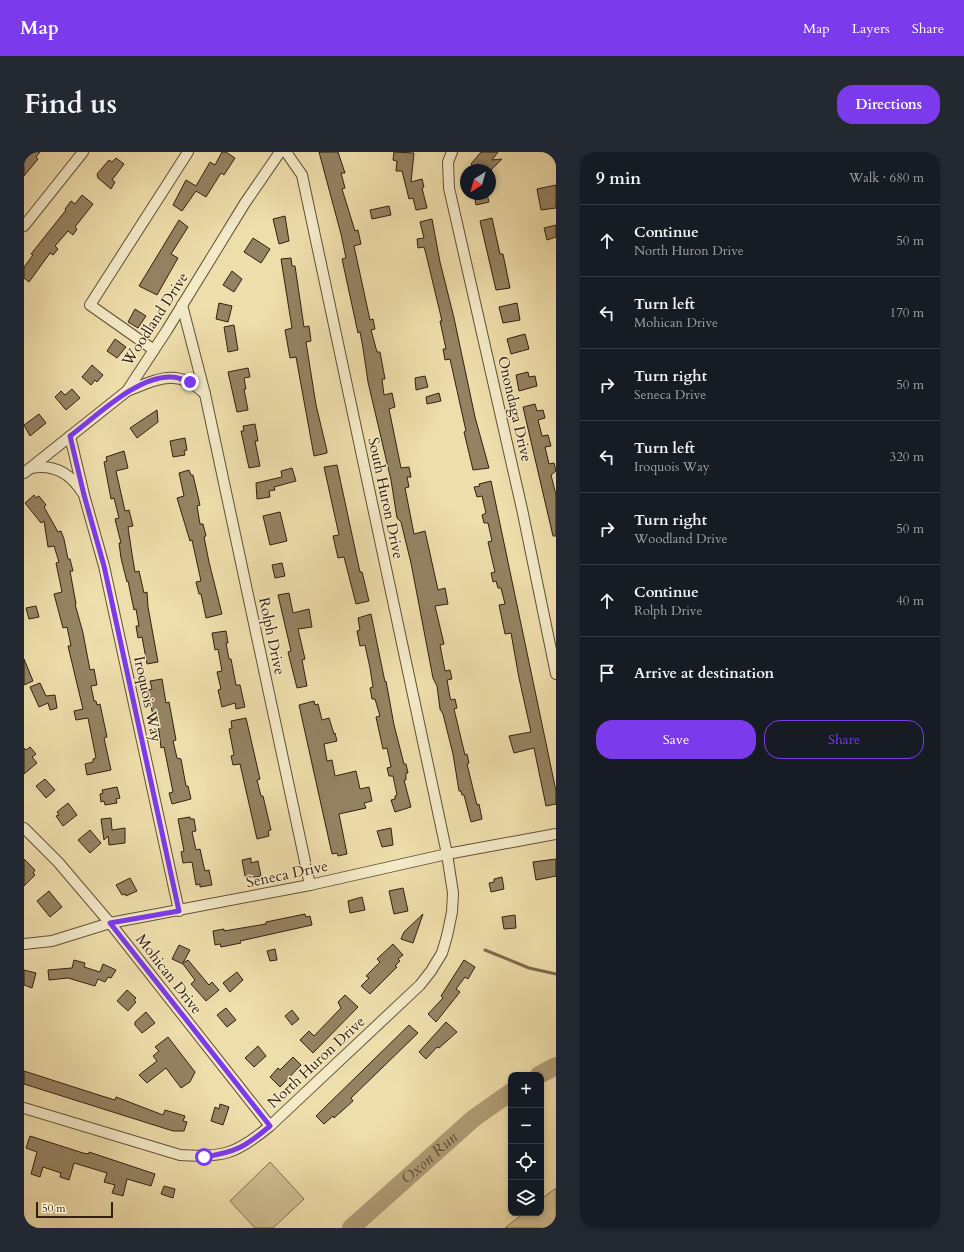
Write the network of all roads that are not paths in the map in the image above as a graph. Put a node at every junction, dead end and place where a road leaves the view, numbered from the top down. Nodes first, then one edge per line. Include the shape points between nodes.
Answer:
1 (83, 152) edge
2 (188, 152) edge
3 (280, 152) edge
4 (286, 152) edge
5 (452, 152) edge
6 (24, 226) edge
7 (182, 306) junction
8 (154, 350) junction
9 (127, 391) junction
10 (205, 394) junction
11 (70, 436) junction
12 (27, 470) edge
13 (84, 495) junction
14 (556, 674) edge
15 (24, 828) edge
16 (556, 834) edge
17 (447, 854) junction
18 (310, 885) junction
19 (179, 911) junction
20 (110, 923) junction
21 (24, 944) edge
22 (24, 1108) edge
23 (270, 1126) junction

1 - 6 street
2 - 8 street via 90,305
3 - 7 street, Woodland Drive via 245,203
4 - 17 street, South Huron Drive via 302,175
5 - 14 street, Onondaga Drive via 448,162 448,188 522,509
7 - 8 street, Woodland Drive
7 - 10 street, Rolph Drive
8 - 9 street, Woodland Drive
9 - 10 street via 157,379 173,376 196,385
9 - 11 street, Woodland Drive
10 - 18 street, Rolph Drive
11 - 12 street, Woodland Drive
11 - 13 street, Iroquois Way
12 - 13 street, Iroquois Way via 41,466 61,470 78,485
13 - 19 street, Iroquois Way via 107,580
15 - 20 street, Mohican Drive via 58,862
16 - 17 street, Seneca Drive
17 - 18 street, Seneca Drive
17 - 23 street, North Huron Drive via 453,893 452,912 442,953 431,971 420,985
18 - 19 street, Seneca Drive
19 - 20 street, Seneca Drive
20 - 21 street, Seneca Drive via 52,941
20 - 23 street, Mohican Drive
22 - 23 street, North Huron Drive via 180,1156 204,1157 227,1153 244,1147

